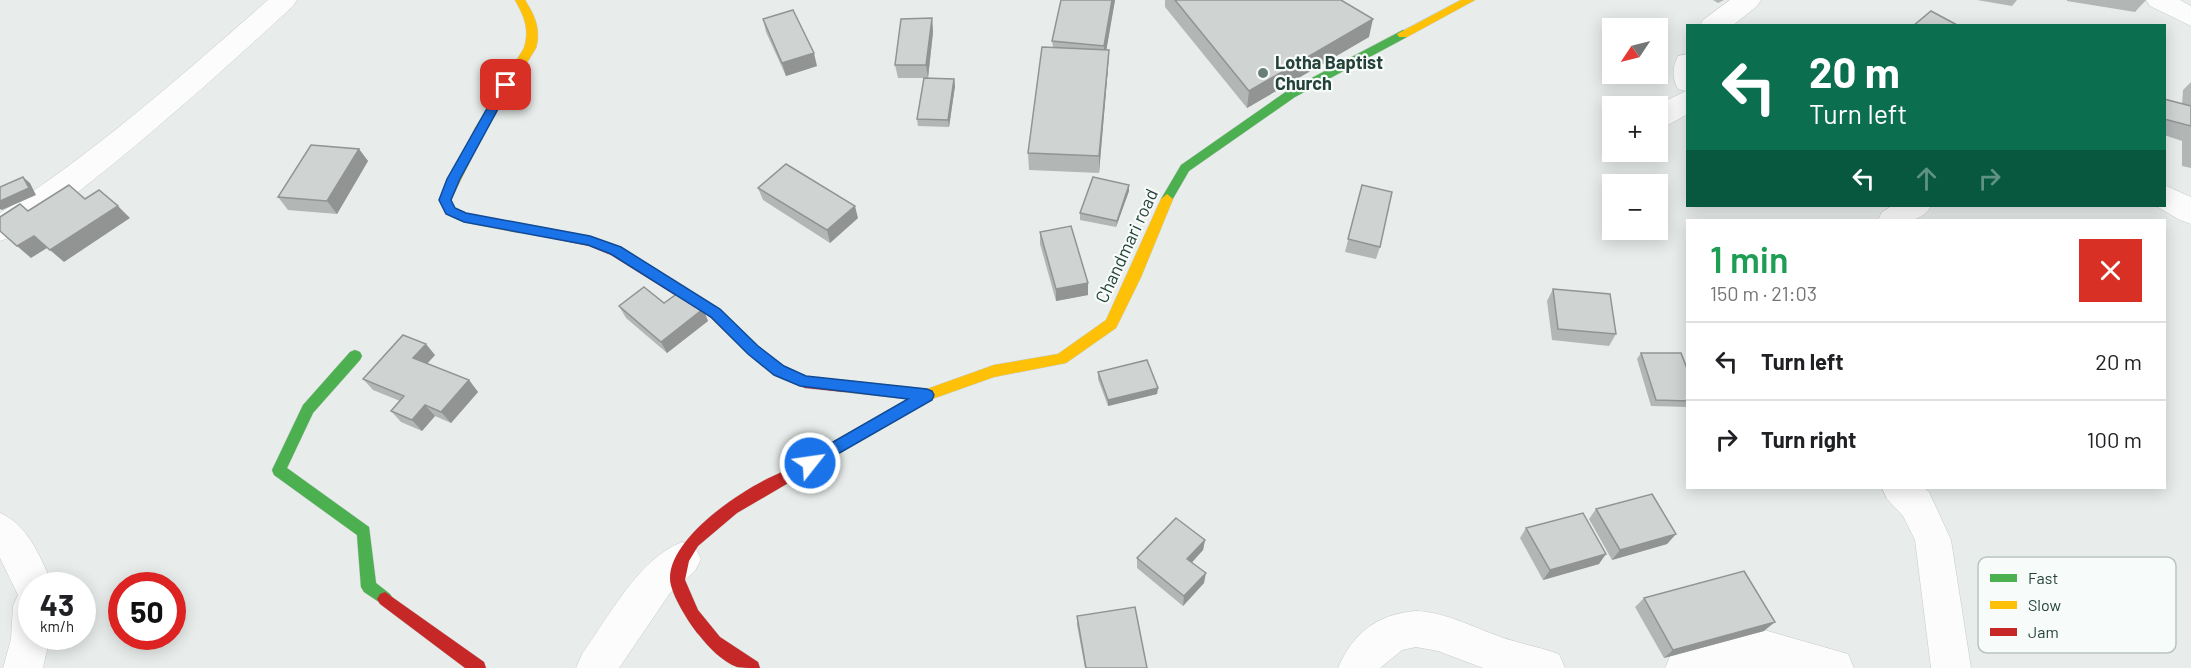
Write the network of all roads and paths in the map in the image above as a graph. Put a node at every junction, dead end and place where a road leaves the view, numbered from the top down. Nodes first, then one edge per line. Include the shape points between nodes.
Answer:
1 (284, 0) edge
2 (520, 0) edge
3 (1470, 0) edge
4 (1748, 0) edge
5 (2159, 0) edge
6 (2191, 17) edge
7 (1716, 24) edge
8 (1686, 102) edge
9 (1668, 112) edge
10 (2166, 197) edge
11 (1914, 207) edge
12 (2191, 212) edge
13 (1895, 219) edge
14 (0, 229) edge
15 (355, 356) dead end
16 (927, 395) junction
17 (1901, 489) edge
18 (0, 530) edge
19 (682, 560) junction
20 (27, 572) edge
21 (27, 650) edge
22 (23, 668) edge
23 (478, 668) edge
24 (596, 668) edge
25 (752, 668) edge
26 (1358, 668) edge
27 (1545, 668) edge
28 (1685, 668) edge
29 (1833, 668) edge
30 (1951, 668) edge

1 - 14 street via 115,147
2 - 16 street via 533,23 530,48 453,179 445,200 450,211 464,218 590,241 616,251 716,313 753,350 779,370 805,382
3 - 16 street, Chandmari road via 1291,94 1185,168 1163,205 1111,324 1061,359 994,371
4 - 7 street
5 - 6 street
8 - 9 street
10 - 12 street
11 - 13 street
15 - 23 street via 308,409 279,470 364,532 369,587
16 - 19 street, Chandmari road via 732,508 693,541
17 - 30 street via 1916,504 1933,540
18 - 20 street
19 - 24 street via 657,581
19 - 25 street via 677,580 692,615 714,642
21 - 22 street
26 - 27 street via 1363,656 1391,633 1417,628
28 - 29 street via 1764,649

